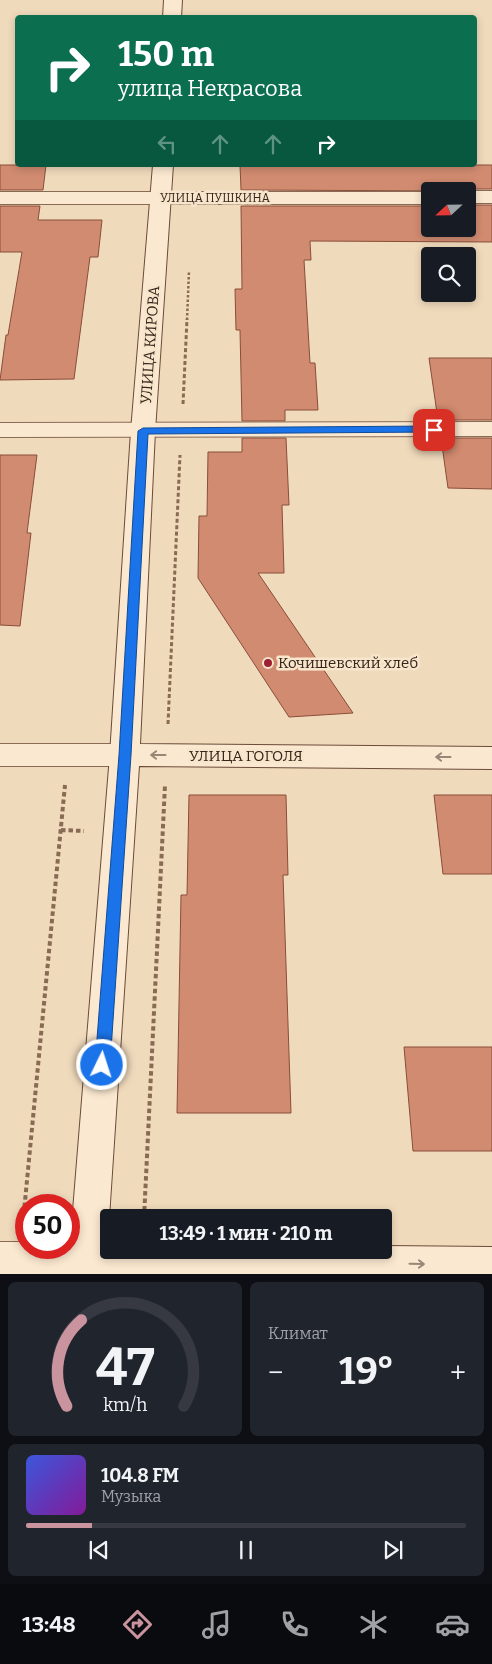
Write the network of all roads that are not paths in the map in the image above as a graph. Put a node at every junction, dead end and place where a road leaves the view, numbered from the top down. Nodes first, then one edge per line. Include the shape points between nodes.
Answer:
1 (173, 0) edge
2 (172, 15) edge
3 (163, 167) edge
4 (476, 197) edge
5 (492, 197) edge
6 (0, 198) edge
7 (421, 198) edge
8 (161, 199) junction
9 (492, 429) edge
10 (0, 430) edge
11 (143, 431) junction
12 (0, 755) edge
13 (125, 755) junction
14 (492, 758) edge
15 (10, 1260) edge
16 (492, 1265) edge
17 (88, 1267) edge

1 - 2 main road
3 - 8 main road, УЛИЦА КИРОВА
4 - 5 main road
6 - 8 main road, УЛИЦА ПУШКИНА
7 - 8 main road, УЛИЦА ПУШКИНА
8 - 11 main road, УЛИЦА КИРОВА
9 - 11 main road
10 - 11 main road
11 - 13 main road, УЛИЦА КИРОВА
12 - 13 main road, УЛИЦА ГОГОЛЯ
14 -> 13 main road, УЛИЦА ГОГОЛЯ
13 - 17 main road, УЛИЦА КИРОВА
15 - 17 main road
17 -> 16 main road

